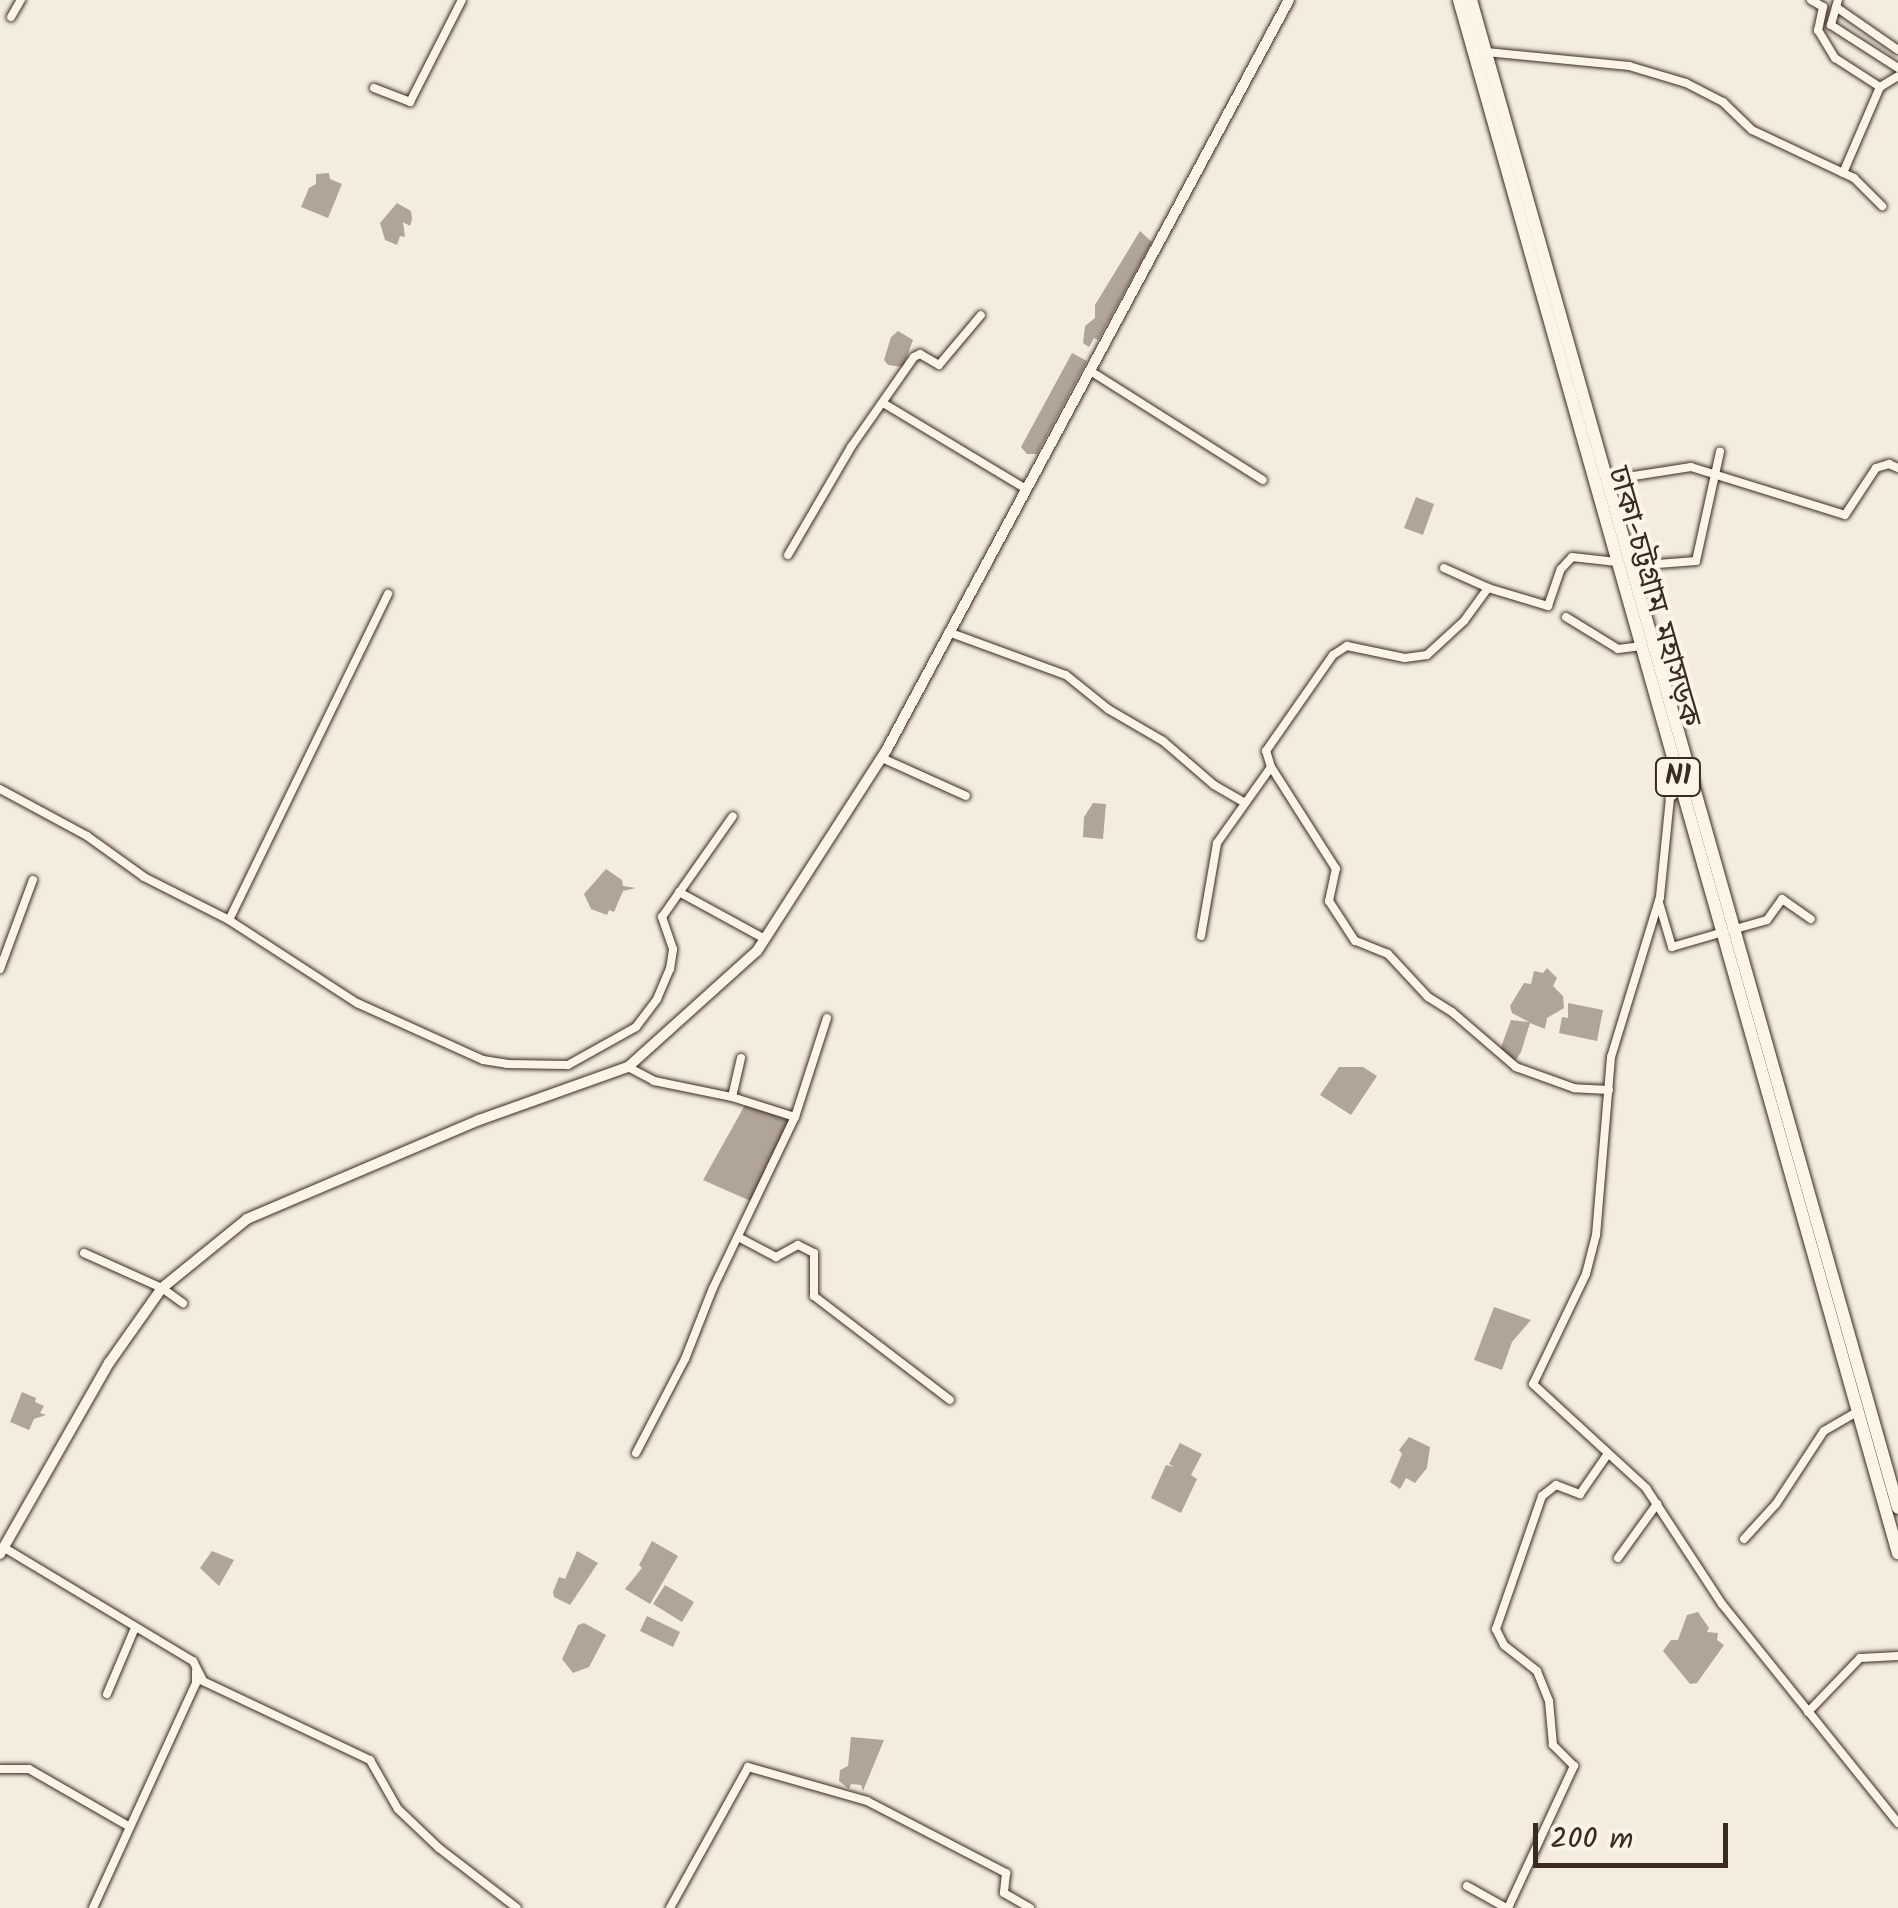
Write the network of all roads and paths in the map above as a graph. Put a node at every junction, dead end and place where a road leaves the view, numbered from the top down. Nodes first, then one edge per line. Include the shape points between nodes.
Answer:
1 (21, 0) edge
2 (462, 0) edge
3 (1289, 0) edge
4 (1459, 0) edge
5 (1472, 0) edge
6 (1812, 0) edge
7 (1837, 4) edge
8 (11, 17) dead end
9 (1898, 50) edge
10 (1486, 52) junction
11 (1898, 72) edge
12 (1880, 87) junction
13 (374, 88) dead end
14 (1843, 173) junction
15 (1882, 206) dead end
16 (1561, 312) junction
17 (982, 315) dead end
18 (1546, 317) junction
19 (1567, 333) junction
20 (1552, 336) junction
21 (1092, 372) junction
22 (883, 404) junction
23 (1720, 452) dead end
24 (1898, 468) edge
25 (1715, 472) junction
26 (1262, 480) dead end
27 (1608, 480) junction
28 (1026, 489) junction
29 (788, 556) dead end
30 (1617, 562) junction
31 (1632, 566) junction
32 (1444, 568) dead end
33 (1488, 588) junction
34 (388, 594) dead end
35 (1566, 617) dead end
36 (951, 633) junction
37 (1642, 646) junction
38 (882, 758) junction
39 (1271, 768) junction
40 (1682, 788) junction
41 (0, 789) edge
42 (966, 796) dead end
43 (1244, 802) junction
44 (733, 816) dead end
45 (32, 880) dead end
46 (678, 892) junction
47 (1658, 902) junction
48 (1810, 919) dead end
49 (229, 920) junction
50 (1726, 931) junction
51 (1200, 936) dead end
52 (765, 939) junction
53 (0, 970) edge
54 (826, 1018) dead end
55 (740, 1058) dead end
56 (628, 1067) junction
57 (1609, 1090) junction
58 (732, 1096) junction
59 (796, 1116) junction
60 (740, 1238) junction
61 (84, 1253) dead end
62 (162, 1288) junction
63 (183, 1303) dead end
64 (950, 1400) dead end
65 (1858, 1411) junction
66 (636, 1453) dead end
67 (1608, 1456) junction
68 (1657, 1504) junction
69 (1898, 1508) edge
70 (1744, 1539) dead end
71 (1, 1549) edge
72 (1898, 1554) edge
73 (1618, 1558) dead end
74 (134, 1630) junction
75 (1898, 1656) edge
76 (196, 1671) junction
77 (107, 1694) dead end
78 (1808, 1712) junction
79 (0, 1768) edge
80 (1898, 1823) edge
81 (130, 1828) junction
82 (1467, 1886) dead end
83 (93, 1908) edge
84 (517, 1908) edge
85 (670, 1908) edge
86 (1030, 1908) edge
87 (1507, 1908) edge

1 - 8 street
2 - 13 street via 410,102
3 - 21 main road
4 - 18 highway, ঢাকা-চট্টগ্রাম মহাসড়ক / N1
5 - 10 highway, ঢাকা-চট্টগ্রাম মহাসড়ক / N1
6 - 12 street via 1823,7 1818,30 1836,58
7 - 9 street
7 - 11 street via 1831,25
10 - 14 street via 1668,76 1723,102 1752,130
10 - 16 highway, ঢাকা-চট্টগ্রাম মহাসড়ক / N1
11 - 12 street
12 - 14 street
14 - 15 street
16 - 18 highway via 1556,320
16 - 19 highway, ঢাকা-চট্টগ্রাম মহাসড়ক / N1
17 - 22 street via 940,365 914,357
18 - 20 highway, ঢাকা-চট্টগ্রাম মহাসড়ক / N1
19 - 20 highway via 1558,326
19 - 27 highway, ঢাকা-চট্টগ্রাম মহাসড়ক / N1
20 - 30 highway, ঢাকা-চট্টগ্রাম মহাসড়ক / N1
21 - 26 street
21 - 28 main road
22 - 28 street
22 - 29 street
23 - 25 street
24 - 25 street via 1876,468 1845,514
25 - 27 street via 1691,467
25 - 31 street via 1696,561
27 - 31 highway, ঢাকা-চট্টগ্রাম মহাসড়ক / N1
28 - 36 main road
30 - 33 street via 1572,557 1548,606
30 - 37 highway, ঢাকা-চট্টগ্রাম মহাসড়ক / N1
31 - 50 highway, ঢাকা-চট্টগ্রাম মহাসড়ক / N1
32 - 33 street
33 - 39 street via 1426,654 1405,658 1353,646 1333,655 1268,744
34 - 49 street
35 - 37 street via 1618,649
36 - 38 main road
36 - 43 street via 1066,675
37 - 40 highway, ঢাকা-চট্টগ্রাম মহাসড়ক / N1
38 - 42 street
38 - 52 main road
39 - 43 street
39 - 57 street via 1336,869 1329,901 1355,941 1388,954 1428,997 1516,1068 1574,1088
40 - 47 street via 1668,807
40 - 50 highway, ঢাকা-চট্টগ্রাম মহাসড়ক / N1
41 - 49 street via 87,836 144,878
43 - 51 street via 1216,843
44 - 46 street
45 - 53 street
46 - 49 street via 662,916 673,949 657,998 636,1027 568,1065 507,1064 470,1054 357,1003
46 - 52 street
47 - 50 street via 1672,946
47 - 57 street via 1620,1024
48 - 50 street via 1782,899 1767,920
50 - 65 highway, ঢাকা-চট্টগ্রাম মহাসড়ক / N1
50 - 69 highway, ঢাকা-চট্টগ্রাম মহাসড়ক / N1
52 - 56 main road
54 - 59 street
55 - 58 street
56 - 58 street via 654,1081
56 - 62 main road via 479,1120 247,1219
57 - 67 street via 1596,1235 1586,1274 1534,1384
58 - 59 street
59 - 60 street
60 - 64 street via 776,1257 798,1245 814,1253 814,1296
60 - 66 street
61 - 62 street
62 - 63 street
62 - 71 main road via 108,1363
65 - 70 street via 1824,1431
65 - 72 highway, ঢাকা-চট্টগ্রাম মহাসড়ক / N1
67 - 68 street
67 - 87 street via 1580,1494 1556,1485 1542,1496 1496,1629 1537,1671 1549,1701 1553,1744 1574,1766
68 - 73 street
68 - 78 street via 1722,1604
71 - 74 street
74 - 76 street via 193,1661
74 - 77 street
75 - 78 street via 1860,1658
76 - 81 street
76 - 84 street via 208,1684 370,1760 398,1809
78 - 80 street
79 - 81 street via 29,1769
81 - 83 street
82 - 87 street
85 - 86 street via 748,1767 884,1810 1006,1872 1004,1893

